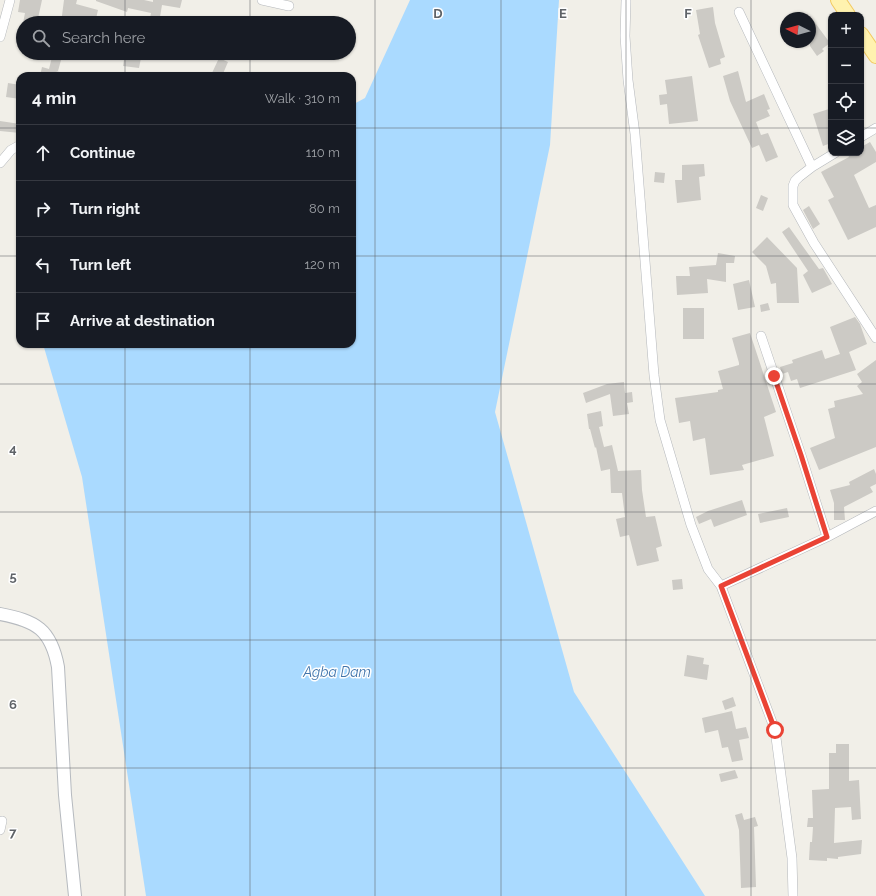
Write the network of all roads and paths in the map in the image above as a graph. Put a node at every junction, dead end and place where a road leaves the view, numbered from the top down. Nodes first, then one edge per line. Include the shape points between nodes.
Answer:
1 (10, 0) edge
2 (262, 0) edge
3 (838, 0) edge
4 (626, 1) dead end
5 (289, 6) dead end
6 (739, 12) dead end
7 (846, 12) edge
8 (0, 37) edge
9 (864, 38) edge
10 (876, 56) edge
11 (876, 128) edge
12 (864, 135) edge
13 (16, 147) edge
14 (830, 156) edge
15 (0, 162) edge
16 (812, 167) junction
17 (761, 336) dead end
18 (876, 338) edge
19 (876, 511) edge
20 (827, 537) junction
21 (721, 586) junction
22 (0, 614) edge
23 (75, 896) edge
24 (793, 896) edge

1 - 8 street
2 - 5 street
3 - 7 main road
4 - 21 street via 628,80 635,134 653,367 660,420 691,525 708,569
6 - 16 street
9 - 10 main road
11 - 12 street
13 - 15 street
14 - 16 street
16 - 18 street via 799,177 793,186 793,205 814,244
17 - 20 street
19 - 20 street
20 - 21 street
21 - 24 street via 775,730 792,858
22 - 23 street via 33,624 46,634 55,650

